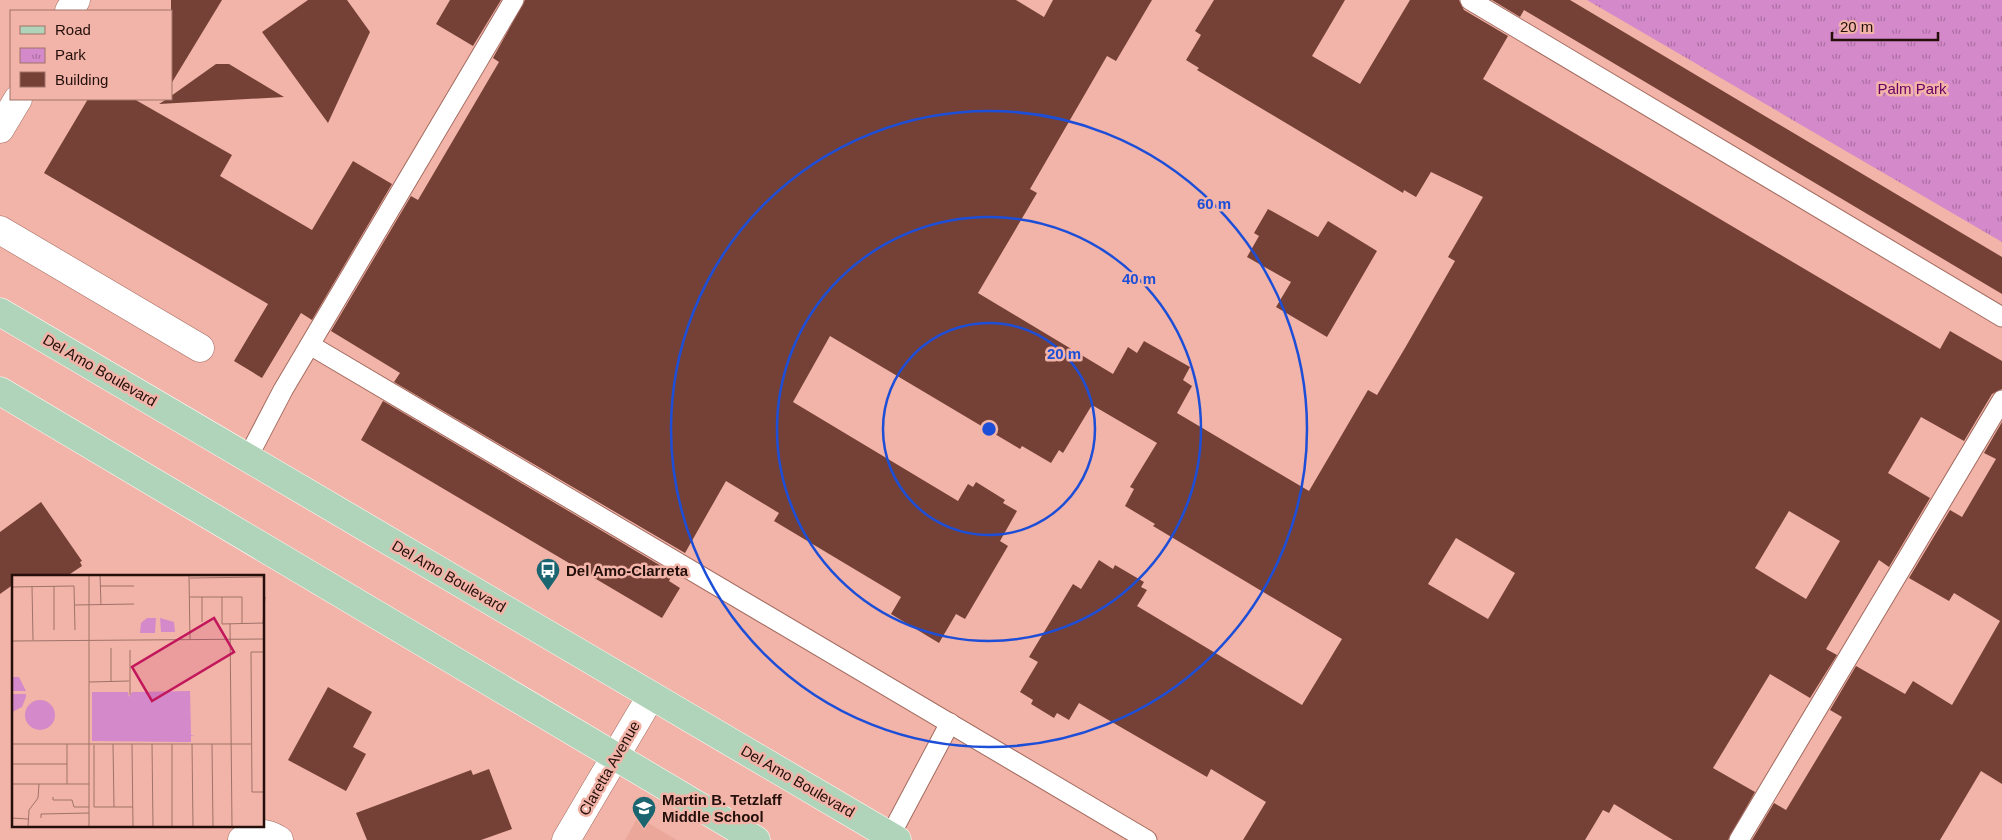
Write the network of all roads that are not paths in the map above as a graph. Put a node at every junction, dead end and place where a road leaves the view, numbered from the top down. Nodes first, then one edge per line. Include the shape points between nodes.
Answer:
1 (514, 0) edge
2 (1470, 0) edge
3 (17, 100) edge
4 (0, 129) edge
5 (0, 230) edge
6 (0, 312) edge
7 (2002, 317) edge
8 (310, 345) junction
9 (200, 348) dead end
10 (0, 391) edge
11 (2002, 400) edge
12 (248, 457) junction
13 (651, 696) junction
14 (950, 723) junction
15 (616, 757) junction
16 (894, 838) edge
17 (242, 840) edge
18 (279, 840) edge
19 (566, 840) edge
20 (756, 840) edge
21 (1147, 840) edge
22 (1739, 840) edge

1 - 8 lane
2 - 7 lane
3 - 4 street
5 - 9 street
6 - 12 main road, Del Amo Boulevard
8 - 12 lane
8 - 14 lane
10 - 15 main road
11 - 22 lane
12 - 13 main road, Del Amo Boulevard
13 - 15 street, Claretta Avenue
13 - 16 main road, Del Amo Boulevard
14 - 16 lane
14 - 21 lane
15 - 19 street, Claretta Avenue
15 - 20 main road
17 - 18 street via 256,834

